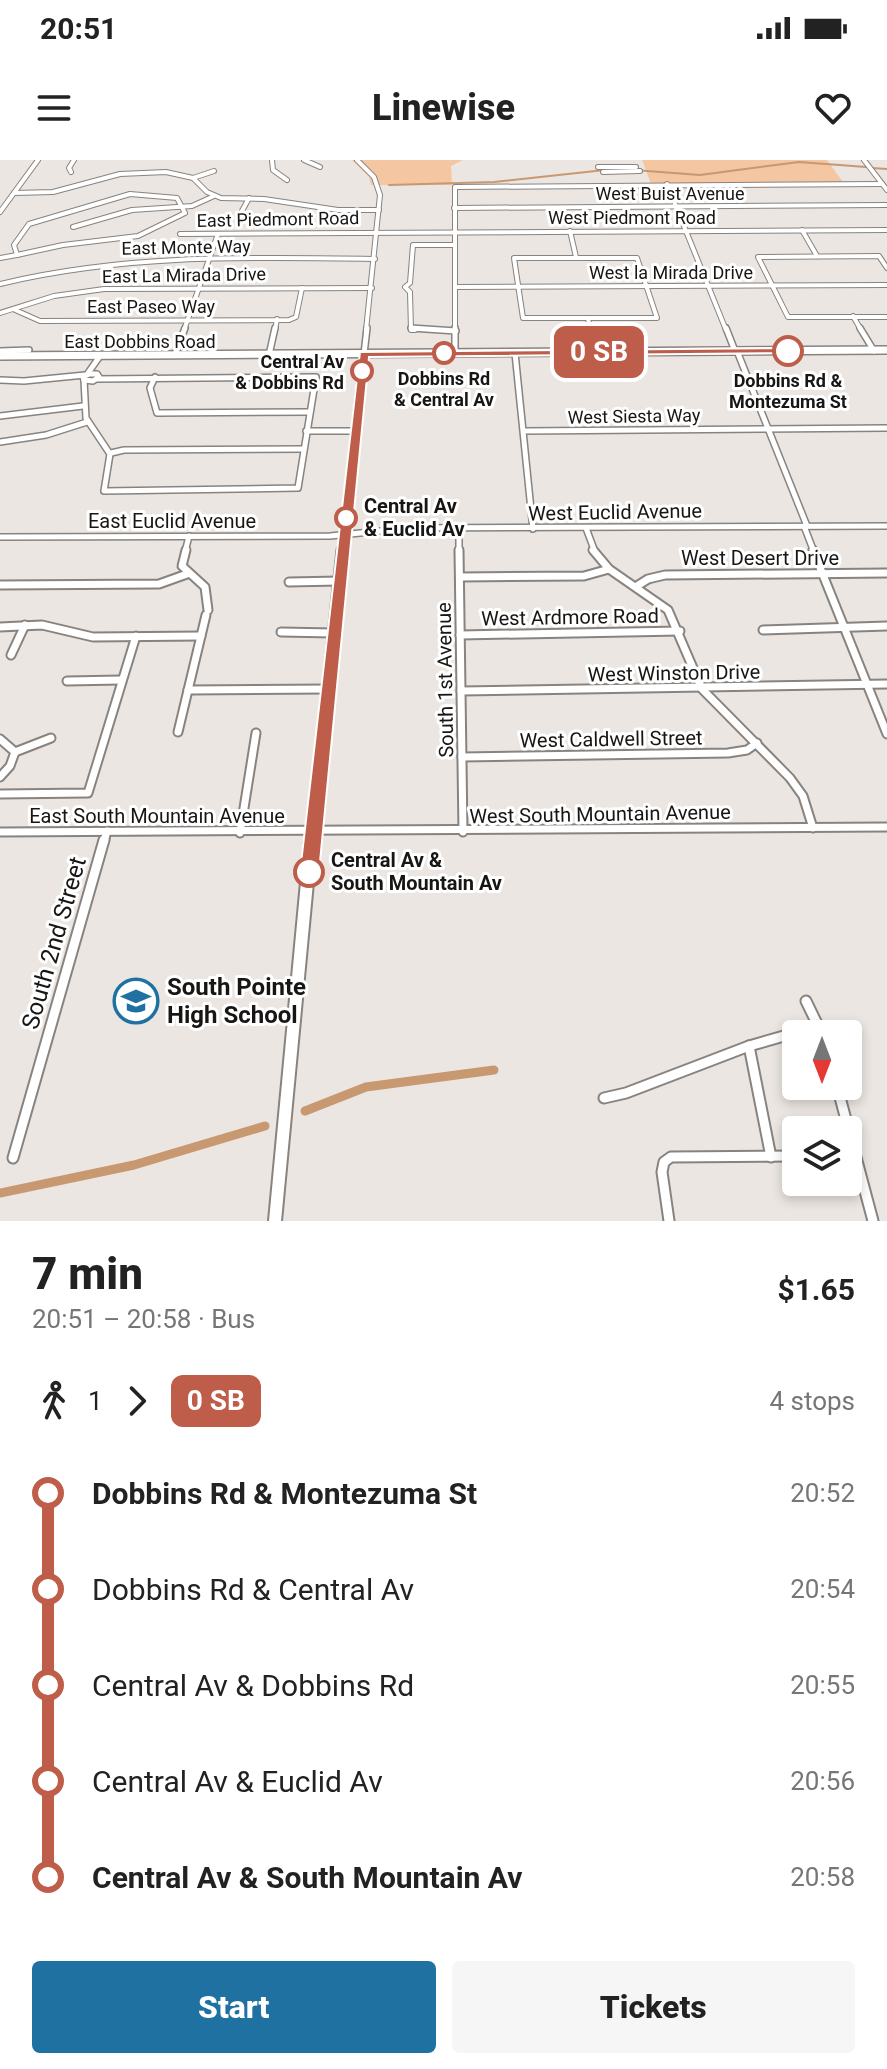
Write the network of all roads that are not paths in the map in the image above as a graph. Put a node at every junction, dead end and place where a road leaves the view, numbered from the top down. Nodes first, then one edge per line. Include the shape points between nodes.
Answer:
1 (38, 160) edge
2 (74, 160) edge
3 (272, 160) edge
4 (304, 160) edge
5 (357, 160) edge
6 (615, 160) edge
7 (864, 160) edge
8 (320, 167) dead end
9 (598, 167) dead end
10 (636, 167) dead end
11 (618, 170) junction
12 (214, 171) dead end
13 (640, 171) dead end
14 (71, 172) dead end
15 (603, 172) dead end
16 (193, 178) junction
17 (287, 180) dead end
18 (667, 184) junction
19 (882, 184) junction
20 (623, 185) junction
21 (887, 190) edge
22 (14, 193) junction
23 (214, 196) junction
24 (316, 197) dead end
25 (249, 198) junction
26 (887, 205) edge
27 (676, 206) junction
28 (183, 207) junction
29 (301, 207) junction
30 (454, 208) junction
31 (379, 210) junction
32 (242, 211) dead end
33 (0, 212) edge
34 (73, 227) dead end
35 (802, 230) junction
36 (887, 230) edge
37 (570, 231) junction
38 (686, 231) junction
39 (377, 232) junction
40 (454, 232) junction
41 (180, 234) dead end
42 (218, 234) junction
43 (454, 245) junction
44 (17, 255) junction
45 (817, 256) junction
46 (576, 257) junction
47 (0, 258) edge
48 (375, 259) junction
49 (208, 260) junction
50 (887, 268) edge
51 (0, 284) edge
52 (772, 285) junction
53 (887, 285) edge
54 (647, 286) junction
55 (708, 286) junction
56 (455, 287) junction
57 (518, 287) junction
58 (302, 288) junction
59 (372, 288) junction
60 (198, 289) junction
61 (13, 309) junction
62 (0, 313) edge
63 (853, 316) junction
64 (887, 317) edge
65 (588, 318) junction
66 (277, 319) junction
67 (187, 320) junction
68 (456, 331) junction
69 (29, 350) dead end
70 (887, 350) edge
71 (736, 351) junction
72 (874, 351) junction
73 (595, 352) junction
74 (0, 353) edge
75 (14, 353) junction
76 (455, 353) junction
77 (515, 353) junction
78 (364, 354) junction
79 (175, 355) junction
80 (269, 355) junction
81 (100, 356) junction
82 (96, 375) junction
83 (155, 377) junction
84 (85, 379) junction
85 (0, 380) edge
86 (83, 406) junction
87 (310, 412) junction
88 (0, 416) edge
89 (87, 422) junction
90 (887, 428) edge
91 (770, 429) junction
92 (306, 431) junction
93 (355, 431) junction
94 (525, 431) junction
95 (0, 442) edge
96 (303, 449) junction
97 (111, 453) junction
98 (806, 526) junction
99 (887, 526) edge
100 (459, 528) junction
101 (586, 528) junction
102 (533, 529) junction
103 (344, 535) junction
104 (189, 536) junction
105 (0, 537) edge
106 (609, 569) junction
107 (887, 573) edge
108 (187, 574) junction
109 (823, 574) junction
110 (460, 577) junction
111 (339, 581) junction
112 (289, 582) dead end
113 (0, 585) edge
114 (637, 586) junction
115 (25, 625) junction
116 (844, 626) junction
117 (887, 626) edge
118 (0, 627) edge
119 (763, 630) dead end
120 (680, 631) junction
121 (281, 632) dead end
122 (333, 633) junction
123 (460, 635) junction
124 (136, 636) junction
125 (201, 636) junction
126 (11, 655) dead end
127 (121, 680) junction
128 (67, 681) dead end
129 (867, 684) junction
130 (887, 684) edge
131 (328, 689) junction
132 (702, 689) junction
133 (188, 690) junction
134 (461, 691) junction
135 (178, 732) dead end
136 (256, 733) dead end
137 (887, 734) edge
138 (51, 738) dead end
139 (0, 739) edge
140 (757, 743) junction
141 (15, 752) junction
142 (462, 757) junction
143 (0, 777) edge
144 (0, 794) edge
145 (887, 827) edge
146 (813, 828) junction
147 (107, 831) junction
148 (0, 832) edge
149 (313, 832) junction
150 (463, 832) junction
151 (240, 833) junction
152 (806, 1001) dead end
153 (815, 1020) edge
154 (782, 1039) edge
155 (749, 1046) junction
156 (604, 1098) dead end
157 (771, 1157) junction
158 (782, 1157) edge
159 (13, 1158) dead end
160 (862, 1186) edge
161 (275, 1221) edge
162 (669, 1221) edge
163 (873, 1221) edge

1 - 22 street
2 - 14 street
3 - 17 street via 273,170
4 - 8 street
5 - 31 street via 376,181
6 - 11 street
7 - 19 street
9 - 11 street
10 - 11 street
11 - 13 street
11 - 15 street
11 - 20 street
12 - 16 street
16 - 22 street via 144,171 62,191
16 - 23 street
18 - 19 street
18 - 20 street
18 - 27 street
19 - 21 street
20 - 30 street via 455,187
22 - 33 street
23 - 25 street
23 - 28 street
24 - 29 street
25 - 29 street
25 - 32 street
26 - 27 street, West Buist Avenue
27 - 30 street, West Buist Avenue
27 - 38 street
28 - 34 street via 132,210
28 - 44 street, East Piedmont Road via 182,216 138,236
28 - 44 street via 177,198 139,193 50,217 24,229 13,248
29 - 31 street
30 - 40 street
31 - 39 street
35 - 36 street, West Piedmont Road
35 - 38 street, West Piedmont Road
35 - 45 street
37 - 38 street, West Piedmont Road
37 - 40 street, West Piedmont Road
37 - 46 street
38 - 55 street
39 - 40 street, West Piedmont Road
39 - 42 street, East Piedmont Road
39 - 48 street
40 - 43 street
41 - 42 street, East Piedmont Road
42 - 49 street
43 - 56 street
43 - 68 street via 412,247 410,283 415,287 410,292 409,328
44 - 47 street, East Piedmont Road
45 - 50 street via 879,256
45 - 52 street via 758,257
46 - 54 street via 637,258
46 - 57 street via 514,258
48 - 49 street, East Monte Way
48 - 59 street
49 - 51 street, East Monte Way via 99,263
49 - 60 street
52 - 53 street, West la Mirada Drive
52 - 55 street, West la Mirada Drive
52 - 63 street via 788,317
54 - 55 street, West la Mirada Drive
54 - 57 street, West la Mirada Drive
54 - 65 street via 657,318
55 - 71 street
56 - 57 street, West la Mirada Drive
56 - 68 street
57 - 65 street via 523,318
58 - 59 street, East La Mirada Drive
58 - 60 street, East La Mirada Drive
58 - 66 street, East Paseo Way via 293,319
59 - 78 street
60 - 61 street, East La Mirada Drive via 86,291
60 - 67 street
61 - 62 street, East La Mirada Drive
61 - 67 street, East Paseo Way via 40,321
63 - 64 street
63 - 72 street
65 - 73 street
66 - 67 street, East Paseo Way
66 - 80 street
67 - 79 street
68 - 76 street
69 - 75 street, East Dobbins Road
70 - 72 main road, East Dobbins Road
71 - 72 main road, East Dobbins Road
71 - 73 main road, East Dobbins Road
71 - 91 street
73 - 77 main road, East Dobbins Road
74 - 75 main road, East Dobbins Road
75 - 81 main road, East Dobbins Road
76 - 77 main road, East Dobbins Road
76 - 78 main road, East Dobbins Road
77 - 94 street
78 - 80 main road, East Dobbins Road
78 - 93 main road
79 - 80 main road, East Dobbins Road
79 - 81 main road, East Dobbins Road
81 - 82 street
82 - 83 street
82 - 84 street
82 - 84 street
83 - 87 street via 150,388 157,413
83 - 87 street via 316,377
84 - 85 street
84 - 86 street
86 - 88 street
86 - 89 street
87 - 92 street
89 - 95 street
89 - 97 street
90 - 91 street, West Siesta Way
91 - 94 street, West Siesta Way
91 - 98 street
92 - 93 street
92 - 96 street
93 - 103 main road
94 - 102 street
96 - 97 street
96 - 97 street via 298,488 104,491
98 - 99 street, West Euclid Avenue
98 - 101 street, West Euclid Avenue
98 - 109 street
100 - 102 street, West Euclid Avenue
100 - 103 street, West Euclid Avenue
100 - 110 street, South 1st Avenue
101 - 102 street, West Euclid Avenue
101 - 106 street via 591,547
103 - 104 street, East Euclid Avenue
103 - 111 main road
104 - 105 street, East Euclid Avenue
104 - 108 street via 182,560
106 - 110 street via 592,576
106 - 114 street
107 - 109 street, West Desert Drive
108 - 113 street via 159,584
108 - 125 street via 211,587
109 - 114 street, West Desert Drive via 665,575
109 - 116 street
110 - 123 street, South 1st Avenue
111 - 112 street
111 - 122 main road
114 - 120 street via 668,610
115 - 118 street
115 - 124 street via 93,637
115 - 126 street
116 - 117 street
116 - 119 street
116 - 129 street
120 - 123 street, West Ardmore Road
120 - 132 street
121 - 122 street
122 - 131 main road
123 - 134 street, South 1st Avenue
124 - 125 street
124 - 127 street
125 - 133 street
127 - 128 street
127 - 144 street via 88,793
129 - 130 street, West Winston Drive
129 - 132 street, West Winston Drive
129 - 137 street
131 - 133 street
131 - 149 main road
132 - 134 street, West Winston Drive
132 - 140 street
133 - 135 street
134 - 142 street, South 1st Avenue
136 - 151 street
138 - 141 street
139 - 141 street
140 - 142 street, West Caldwell Street via 728,753
140 - 146 street via 798,788
141 - 143 street
142 - 150 street, South 1st Avenue
145 - 146 street, West South Mountain Avenue
146 - 150 street, West South Mountain Avenue
147 - 148 street, East South Mountain Avenue
147 - 151 street, East South Mountain Avenue
147 - 159 street, South 2nd Street
149 - 150 street, West South Mountain Avenue
149 - 151 street, East South Mountain Avenue
149 - 161 main road
152 - 153 street
154 - 155 street
155 - 156 street
155 - 157 street
157 - 158 street
157 - 162 street via 671,1157 662,1172
160 - 163 street

